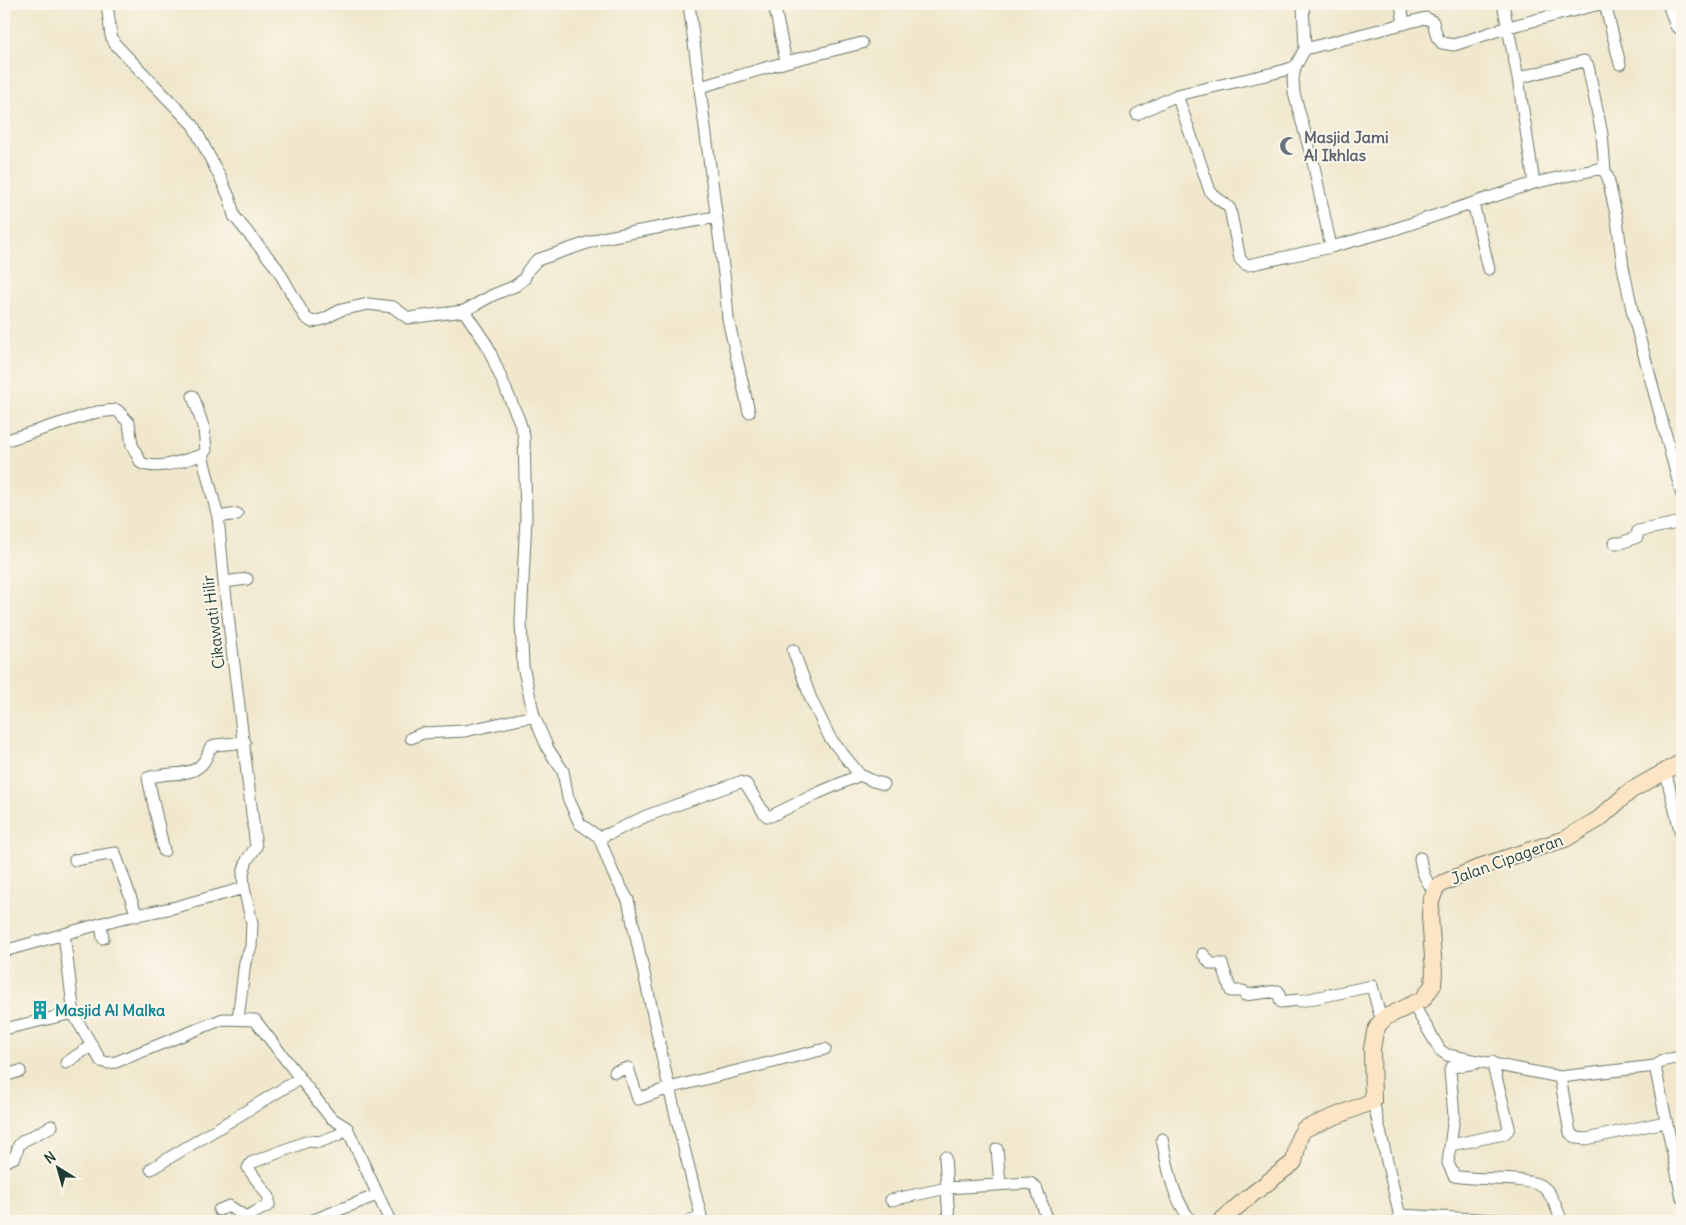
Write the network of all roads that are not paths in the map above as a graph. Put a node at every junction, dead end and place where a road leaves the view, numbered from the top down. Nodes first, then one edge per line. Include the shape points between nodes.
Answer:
1 (107, 4) edge
2 (689, 4) edge
3 (774, 4) edge
4 (1303, 4) edge
5 (1401, 4) edge
6 (1503, 4) edge
7 (1600, 4) edge
8 (1605, 4) edge
9 (1668, 4) edge
10 (1404, 24) junction
11 (1508, 27) junction
12 (1682, 30) edge
13 (862, 43) dead end
14 (1306, 48) junction
15 (786, 62) junction
16 (1620, 64) dead end
17 (1295, 67) junction
18 (1518, 78) junction
19 (700, 88) junction
20 (1177, 95) junction
21 (1137, 114) dead end
22 (1605, 171) junction
23 (1534, 183) junction
24 (1472, 203) junction
25 (716, 217) junction
26 (1331, 247) junction
27 (1489, 269) dead end
28 (464, 311) junction
29 (193, 396) dead end
30 (749, 412) dead end
31 (4, 441) edge
32 (202, 455) junction
33 (1682, 495) edge
34 (237, 514) dead end
35 (218, 517) junction
36 (1682, 522) edge
37 (1614, 543) dead end
38 (247, 579) dead end
39 (224, 582) junction
40 (793, 650) dead end
41 (534, 716) junction
42 (411, 738) dead end
43 (245, 742) junction
44 (1682, 762) edge
45 (1665, 770) junction
46 (860, 775) junction
47 (884, 784) dead end
48 (599, 837) junction
49 (1682, 838) edge
50 (164, 851) dead end
51 (1420, 858) dead end
52 (75, 860) dead end
53 (244, 888) junction
54 (1434, 891) junction
55 (137, 916) junction
56 (101, 924) junction
57 (64, 934) junction
58 (103, 938) dead end
59 (4, 951) edge
60 (1203, 954) dead end
61 (1413, 1004) junction
62 (74, 1015) junction
63 (1386, 1018) junction
64 (238, 1019) junction
65 (4, 1028) edge
66 (92, 1045) junction
67 (825, 1049) dead end
68 (1682, 1057) edge
69 (1487, 1062) junction
70 (66, 1063) dead end
71 (1654, 1066) junction
72 (20, 1071) dead end
73 (614, 1072) dead end
74 (4, 1076) edge
75 (1560, 1077) junction
76 (299, 1078) junction
77 (669, 1088) junction
78 (1373, 1101) junction
79 (1665, 1122) junction
80 (52, 1126) dead end
81 (347, 1128) junction
82 (1162, 1139) dead end
83 (1451, 1145) junction
84 (997, 1148) dead end
85 (945, 1157) dead end
86 (4, 1162) edge
87 (151, 1169) dead end
88 (1000, 1184) junction
89 (947, 1188) junction
90 (378, 1195) junction
91 (1682, 1198) edge
92 (891, 1200) dead end
93 (219, 1210) dead end
94 (1400, 1218) edge
95 (702, 1219) edge
96 (311, 1221) edge
97 (390, 1221) edge
98 (689, 1221) edge
99 (949, 1221) edge
100 (1048, 1221) edge
101 (1190, 1221) edge
102 (1221, 1221) edge
103 (1515, 1221) edge
104 (1562, 1221) edge

1 - 28 street via 115,44 193,124 230,199 234,216 277,268 305,317 312,322 341,310 368,304 393,308 408,318
2 - 19 street
3 - 15 street
4 - 14 street
5 - 10 street
6 - 11 street
7 - 11 street
8 - 16 street
9 - 12 street via 1676,26
10 - 11 street via 1429,19 1439,40 1449,45
10 - 14 street
11 - 18 street
13 - 15 street
14 - 17 street
15 - 19 street
17 - 20 street
17 - 26 street via 1294,92
18 - 22 street via 1586,64 1602,134
18 - 23 street
19 - 25 street
20 - 21 street
20 - 26 street via 1210,191 1230,209 1243,262 1248,265
22 - 23 street via 1598,169
22 - 33 street via 1617,219 1632,314
23 - 24 street
24 - 26 street
24 - 27 street
25 - 28 street via 602,238 537,260 515,286
25 - 30 street via 728,318
28 - 41 street via 487,345 524,436 526,518 522,657
29 - 32 street, Cikawati Hilir via 204,429 206,450
31 - 32 street via 97,412 117,410 128,423 132,445 141,463 150,467
32 - 35 street, Cikawati Hilir
34 - 35 street
35 - 39 street, Cikawati Hilir
36 - 37 street via 1638,531 1637,537
38 - 39 street
39 - 43 street, Cikawati Hilir
40 - 46 street via 830,738
41 - 42 street via 465,731 423,733
41 - 48 street via 562,771 568,798 580,824
43 - 50 street via 210,748 202,765 193,771 148,778
43 - 53 street, Cikawati Hilir via 256,846 243,873
44 - 45 street, Jalan Cipageran
45 - 49 street
45 - 54 street, Jalan Cipageran via 1581,830 1458,876
46 - 47 street
46 - 48 street via 771,816 764,813 744,782 735,783
48 - 77 street via 628,900
51 - 54 street via 1422,872
52 - 55 street via 115,853
53 - 55 street
53 - 64 street, Cikawati Hilir via 252,923
54 - 61 street, Jalan Cipageran via 1430,915 1433,985 1423,998
55 - 56 street
56 - 57 street
56 - 58 street
57 - 59 street
57 - 62 street
60 - 63 street via 1211,964 1222,964 1231,990 1243,991 1245,995 1278,991 1281,1002 1300,1002 1372,986 1379,1012
61 - 63 street, Jalan Cipageran
61 - 69 street via 1440,1050 1447,1055
62 - 65 street
62 - 66 street
63 - 78 street via 1379,1024 1373,1039
64 - 66 street via 209,1023 116,1062 101,1061
64 - 76 street via 255,1020
66 - 70 street
67 - 77 street
68 - 71 street
69 - 75 street
69 - 83 street via 1452,1067 1450,1070 1454,1116
69 - 83 street via 1508,1130 1504,1134
71 - 75 street
71 - 79 street
72 - 74 street
73 - 77 street via 628,1068 638,1099
75 - 79 street via 1570,1133 1577,1138 1586,1139
76 - 81 street via 330,1117
76 - 87 street
77 - 95 street
78 - 94 street
78 - 102 street via 1304,1129 1294,1162
79 - 91 street
80 - 86 street via 23,1141 15,1157
81 - 90 street
81 - 93 street via 326,1140 308,1141 251,1163 248,1168 269,1197 269,1205 246,1217 229,1206
82 - 101 street via 1173,1190
83 - 104 street via 1448,1163 1454,1176 1536,1184 1544,1188
84 - 88 street
85 - 89 street
88 - 89 street
88 - 100 street via 1034,1184
89 - 92 street
89 - 99 street
90 - 96 street
90 - 97 street
94 - 103 street
95 - 98 street

